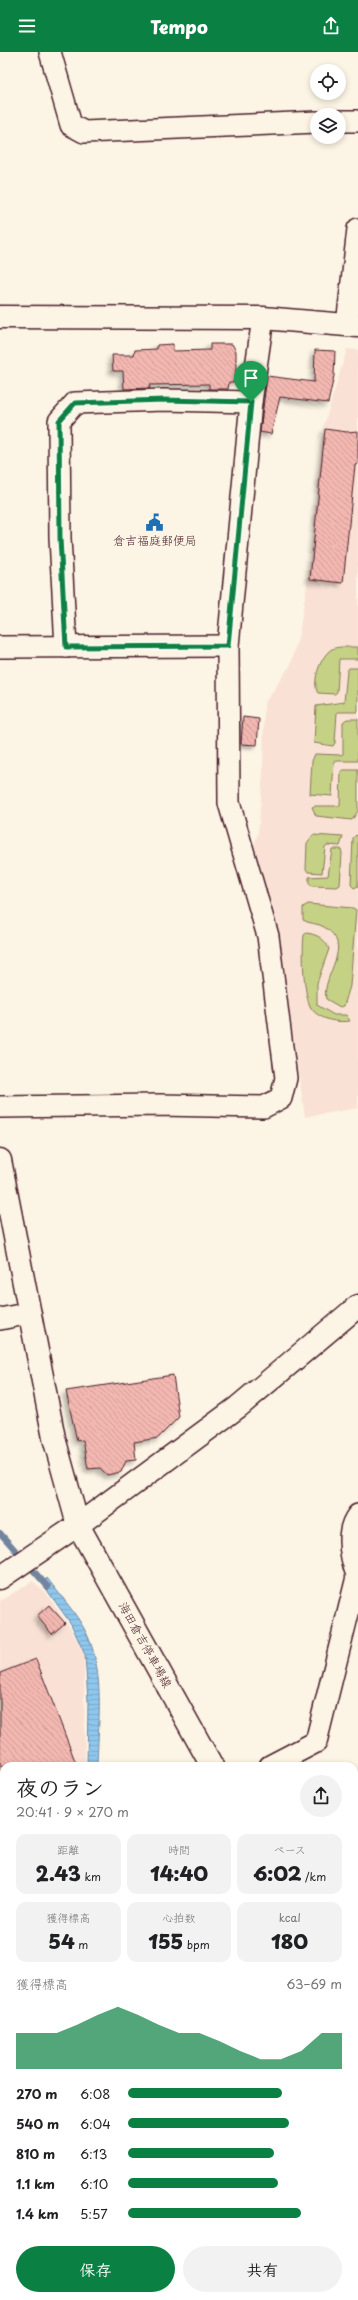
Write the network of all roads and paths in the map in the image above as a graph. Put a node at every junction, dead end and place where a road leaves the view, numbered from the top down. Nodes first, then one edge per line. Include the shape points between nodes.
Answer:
1 (50, 52) edge
2 (358, 121) edge
3 (310, 122) edge
4 (346, 122) edge
5 (358, 229) edge
6 (0, 317) edge
7 (263, 318) junction
8 (352, 326) edge
9 (251, 402) junction
10 (228, 646) junction
11 (0, 647) edge
12 (66, 647) junction
13 (0, 1107) edge
14 (0, 1160) edge
15 (358, 1306) edge
16 (30, 1314) junction
17 (0, 1319) edge
18 (358, 1515) edge
19 (78, 1525) junction
20 (8, 1573) edge
21 (358, 1578) edge
22 (210, 1762) edge
23 (278, 1762) edge

1 - 3 street via 72,124 84,132
2 - 4 street
5 - 8 street
6 - 7 street
7 - 8 street
7 - 9 street
9 - 10 street
9 - 12 street via 164,400 75,403 59,421 60,538
10 - 12 street
10 - 13 street via 229,803 268,936 286,1078 281,1098 264,1107
11 - 12 street
14 - 16 street, 海田倉吉停車場線
15 - 19 street via 238,1407
16 - 17 street
16 - 19 street, 海田倉吉停車場線 via 54,1438
18 - 21 street via 352,1522 350,1541
19 - 20 street
19 - 22 street, 海田倉吉停車場線
21 - 23 street via 316,1742

